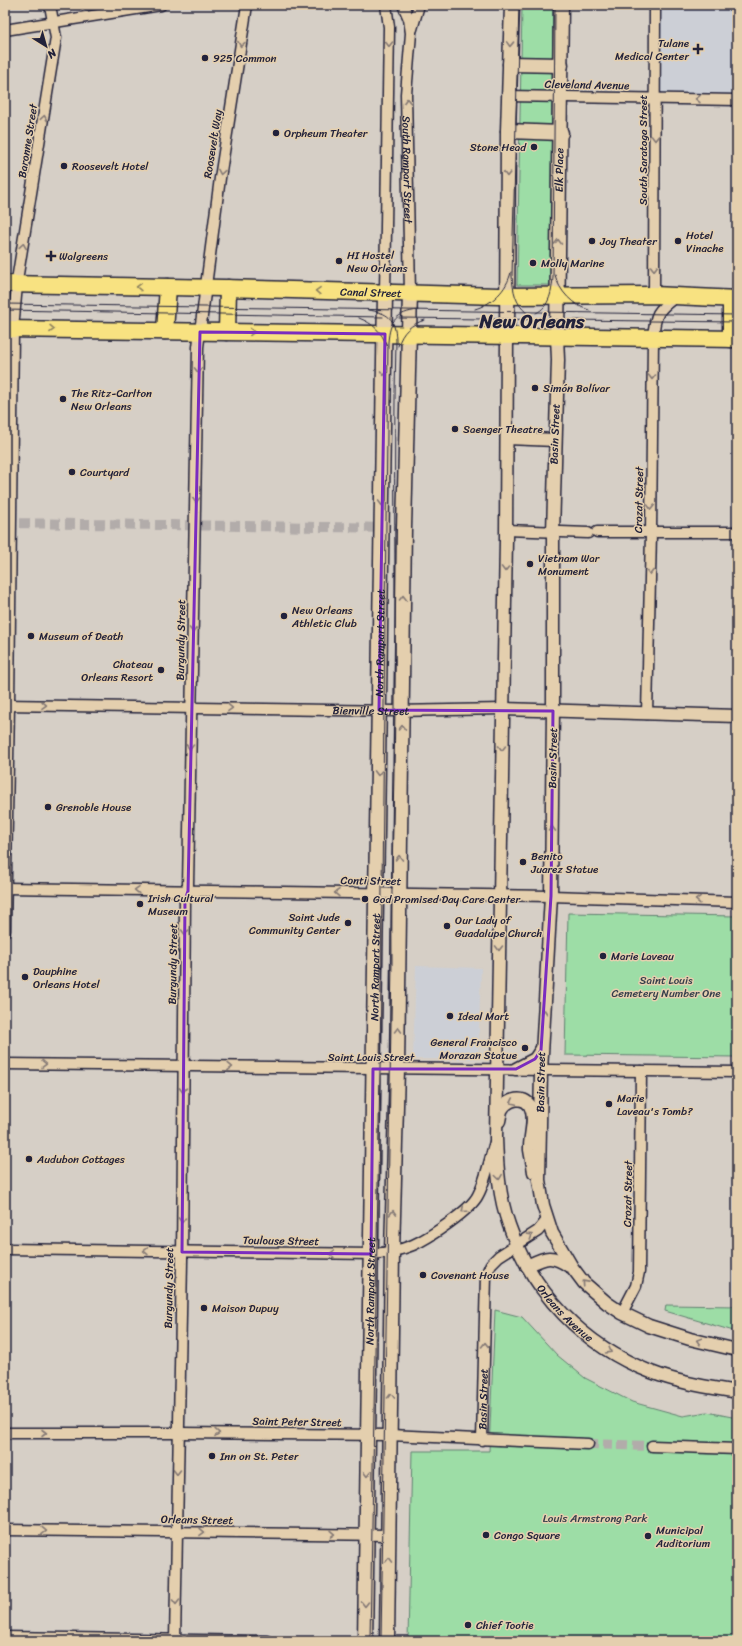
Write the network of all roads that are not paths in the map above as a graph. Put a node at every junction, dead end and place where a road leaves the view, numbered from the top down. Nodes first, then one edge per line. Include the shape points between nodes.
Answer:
1 (50, 5) edge
2 (161, 5) edge
3 (248, 5) edge
4 (386, 5) edge
5 (403, 5) edge
6 (419, 5) edge
7 (512, 5) edge
8 (562, 5) edge
9 (655, 5) edge
10 (54, 22) junction
11 (5, 30) edge
12 (411, 32) junction
13 (510, 64) junction
14 (561, 65) junction
15 (509, 96) junction
16 (561, 97) junction
17 (655, 99) junction
18 (737, 100) edge
19 (508, 131) junction
20 (560, 133) junction
21 (11, 284) edge
22 (168, 287) junction
23 (206, 288) junction
24 (228, 288) junction
25 (385, 293) junction
26 (410, 293) junction
27 (557, 295) junction
28 (506, 296) junction
29 (654, 296) junction
30 (677, 296) junction
31 (734, 299) edge
32 (9, 329) edge
33 (165, 331) junction
34 (200, 332) junction
35 (227, 332) junction
36 (385, 334) junction
37 (409, 334) junction
38 (507, 336) junction
39 (557, 336) junction
40 (652, 338) junction
41 (734, 339) edge
42 (507, 438) junction
43 (555, 440) junction
44 (506, 530) junction
45 (553, 532) junction
46 (737, 532) edge
47 (651, 533) junction
48 (7, 705) edge
49 (191, 708) junction
50 (503, 709) junction
51 (379, 710) junction
52 (402, 710) junction
53 (553, 711) junction
54 (647, 714) junction
55 (737, 716) edge
56 (5, 888) edge
57 (188, 891) junction
58 (376, 893) junction
59 (399, 893) junction
60 (500, 895) junction
61 (551, 896) junction
62 (737, 902) edge
63 (5, 931) edge
64 (541, 1050) junction
65 (5, 1064) edge
66 (184, 1066) junction
67 (497, 1068) junction
68 (373, 1069) junction
69 (397, 1069) junction
70 (516, 1070) junction
71 (541, 1071) junction
72 (641, 1071) junction
73 (737, 1072) edge
74 (496, 1138) junction
75 (540, 1186) junction
76 (547, 1220) junction
77 (517, 1245) junction
78 (5, 1249) edge
79 (182, 1252) junction
80 (392, 1252) junction
81 (371, 1254) junction
82 (527, 1266) junction
83 (572, 1268) junction
84 (622, 1313) junction
85 (737, 1350) edge
86 (737, 1392) edge
87 (5, 1433) edge
88 (178, 1433) junction
89 (368, 1435) junction
90 (390, 1435) junction
91 (482, 1440) junction
92 (588, 1444) tunnel mouth
93 (652, 1446) tunnel mouth
94 (737, 1449) edge
95 (5, 1530) edge
96 (176, 1532) junction
97 (366, 1534) junction
98 (389, 1535) junction
99 (5, 1637) edge
100 (175, 1640) edge
101 (268, 1641) edge
102 (365, 1641) edge
103 (387, 1641) edge

1 - 10 street, Baronne Street
2 - 10 street
3 -> 23 street, Roosevelt Way via 220,178
4 -> 25 street, South Rampart Street via 389,27
5 - 12 street, South Rampart Street
6 - 12 street
7 -> 13 main road
8 - 14 main road, Elk Place
9 - 17 street, South Saratoga Street
10 - 11 street
21 -> 10 street, Baronne Street via 56,38
26 -> 12 street, South Rampart Street via 406,94
13 - 14 main road
13 - 15 main road
14 - 16 main road, Elk Place
15 - 16 street, Cleveland Avenue
15 - 19 main road
16 - 17 street, Cleveland Avenue
16 - 20 main road, Elk Place
18 -> 17 street, Cleveland Avenue
17 -> 29 street, South Saratoga Street
19 - 20 main road
19 -> 28 main road
27 -> 20 main road, Elk Place
22 -> 21 main road, Canal Street
21 - 32 street, Baronne Street
22 - 23 main road, Canal Street
22 - 33 main road
23 - 24 main road, Canal Street
23 - 34 street, Burgundy Street
25 -> 24 main road, Canal Street
24 - 35 main road
25 - 26 main road, Canal Street
25 - 36 main road, North Rampart Street
26 - 28 main road, Canal Street
26 - 37 main road, South Rampart Street
27 - 28 main road, Canal Street
27 - 29 main road, Canal Street
27 - 39 main road, Elk Place
28 - 38 main road
29 - 30 main road, Canal Street
30 - 31 main road, Canal Street
30 - 40 street, Crozat Street via 664,305 657,314
31 - 41 main road
32 -> 33 main road
32 - 48 street, Baronne Street
33 - 34 main road
34 - 35 main road
34 -> 49 street, Burgundy Street
35 -> 36 main road
36 - 37 main road
36 -> 51 main road, North Rampart Street
37 - 38 main road
52 -> 37 main road, North Rampart Street
38 - 39 main road
38 - 42 street
39 - 40 main road
39 - 43 street, Basin Street
40 - 41 main road
40 -> 47 street, Crozat Street
42 - 43 street
42 - 44 street
43 - 45 street, Basin Street
44 - 45 street
44 -> 50 street
45 - 47 street
45 - 53 street, Basin Street
46 - 47 street
47 -> 54 street, Crozat Street
48 -> 49 street, Bienville Street
48 - 56 street, Baronne Street
49 -> 51 street, Bienville Street
49 -> 57 street, Burgundy Street
50 - 52 street, Bienville Street
50 - 53 street, Bienville Street
50 -> 60 street
51 - 52 street, Bienville Street
51 -> 58 main road, North Rampart Street
59 -> 52 main road, North Rampart Street
53 - 54 street, Bienville Street
61 -> 53 street, Basin Street
54 - 55 street, Bienville Street
57 -> 56 street, Conti Street
56 - 63 street, Baronne Street
58 -> 57 street, Conti Street
57 -> 66 street, Burgundy Street via 185,900
58 - 59 street, Conti Street
58 - 68 main road, North Rampart Street
59 - 60 street, Conti Street
69 -> 59 main road, North Rampart Street
60 - 61 street, Conti Street
60 -> 67 street
62 -> 61 street, Conti Street
64 -> 61 street, Basin Street
64 - 70 street via 535,1059
64 - 71 street, Basin Street
65 -> 66 street, Saint Louis Street
66 -> 68 street, Saint Louis Street
66 -> 79 street, Burgundy Street
67 - 69 street, Saint Louis Street
67 - 70 street, Saint Louis Street
67 - 74 street
68 - 69 street, Saint Louis Street
68 - 81 main road, North Rampart Street
80 -> 69 main road, North Rampart Street
70 - 71 street, Saint Louis Street
71 - 72 street, Saint Louis Street
71 - 75 street, Basin Street
72 - 73 street, Saint Louis Street
72 - 84 street, Crozat Street via 639,1272 636,1286
75 -> 74 street via 534,1174 530,1149 533,1112 525,1100 513,1100 502,1109
74 -> 77 street, Orleans Avenue via 502,1196 508,1224
74 -> 80 street, Toulouse Street via 478,1194 472,1204 423,1240
75 - 76 street
77 -> 76 street, Basin Street via 538,1231
76 - 83 street
77 - 82 street, Orleans Avenue
91 -> 77 street, Basin Street via 486,1275 491,1264 499,1256
79 -> 78 street, Toulouse Street
81 -> 79 street, Toulouse Street
79 - 88 street, Burgundy Street
80 - 81 street, Toulouse Street
90 -> 80 main road, North Rampart Street
81 - 89 main road, North Rampart Street
82 - 83 street via 551,1257
82 -> 86 street, Orleans Avenue via 560,1312 590,1339 609,1351 633,1365 664,1377
84 -> 83 street via 594,1293
85 -> 84 street via 648,1326
87 -> 88 street, Saint Peter Street
88 -> 89 street, Saint Peter Street
88 -> 96 street, Burgundy Street
89 - 90 street, Saint Peter Street
89 -> 97 main road, North Rampart Street
90 - 91 street, Saint Peter Street
90 - 98 main road, North Rampart Street
91 - 92 street, Saint Peter Street
93 - 94 street
95 -> 96 street, Orleans Street
96 -> 97 street, Orleans Street
96 -> 100 street, Burgundy Street
97 - 98 street, Orleans Street
97 -> 102 main road, North Rampart Street
103 -> 98 main road, North Rampart Street
99 - 100 street
100 - 101 street

